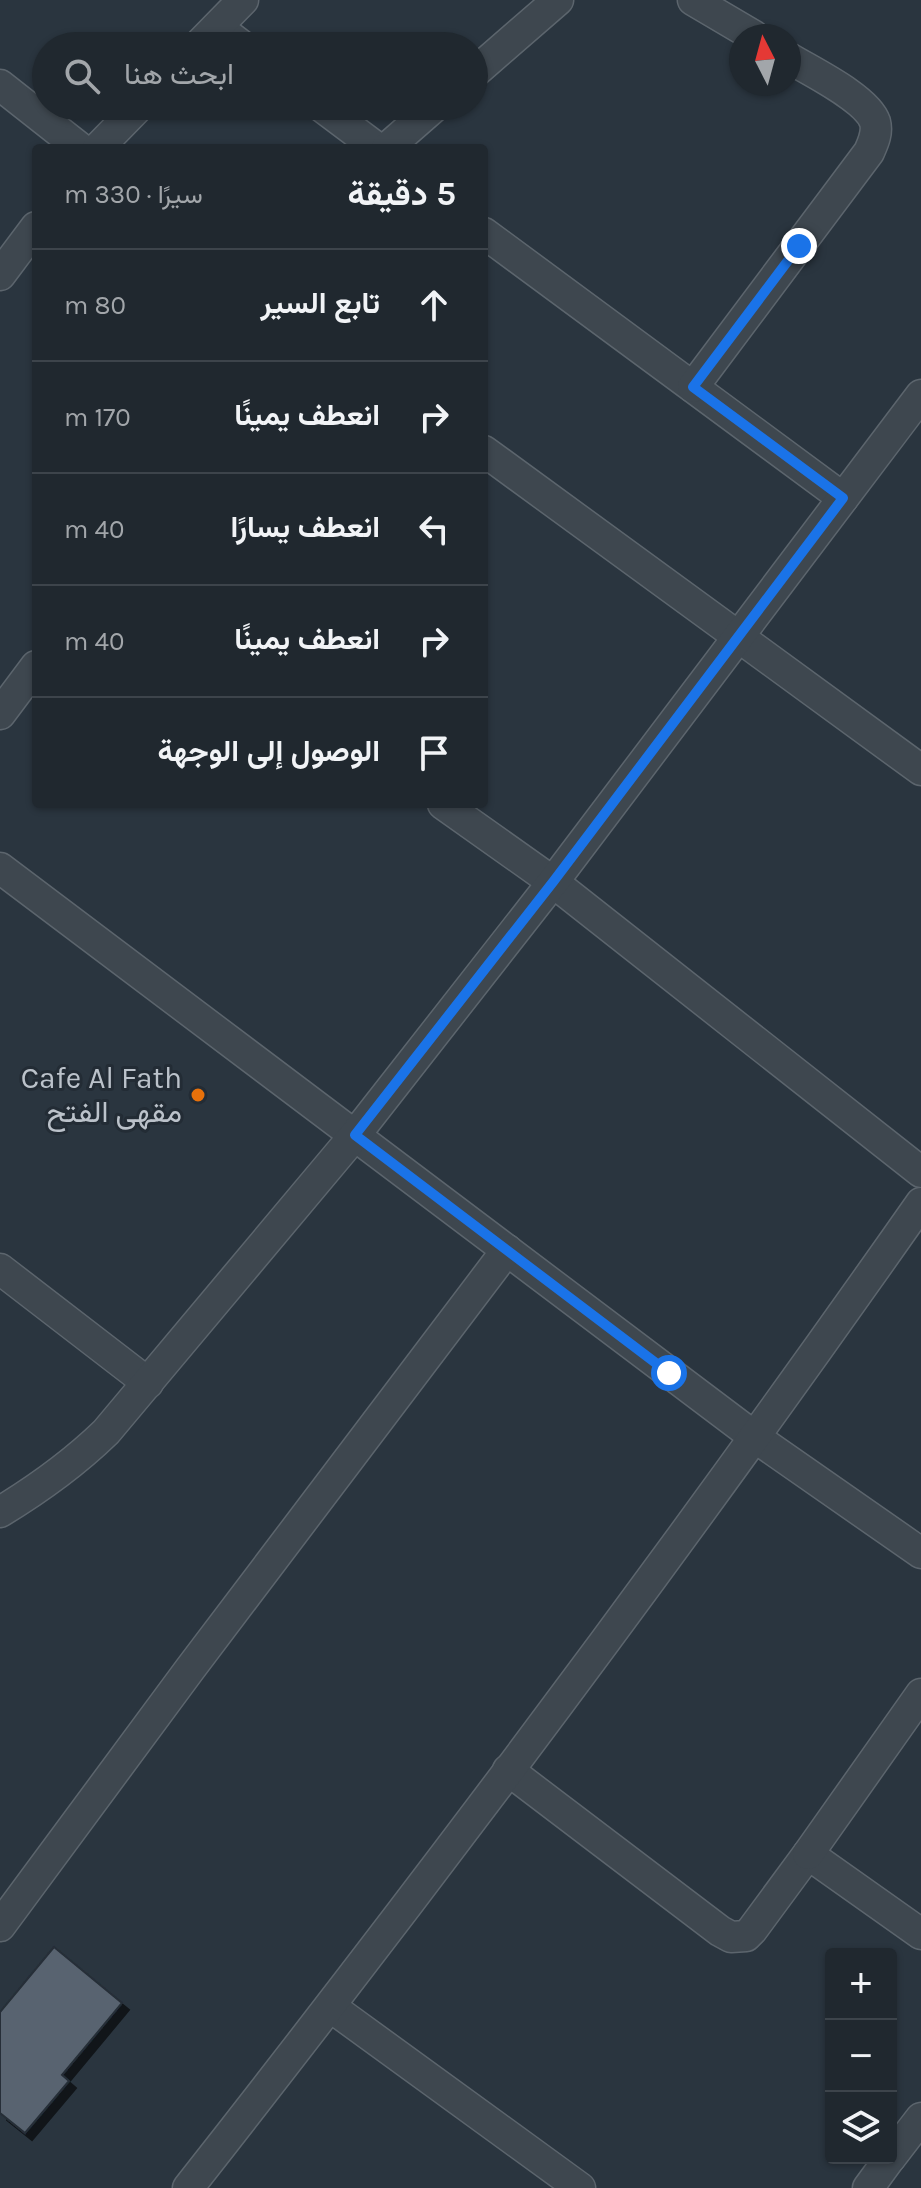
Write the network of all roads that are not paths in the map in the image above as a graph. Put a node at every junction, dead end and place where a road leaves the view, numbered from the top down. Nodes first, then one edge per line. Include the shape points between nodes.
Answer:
1 (243, 0) edge
2 (558, 0) edge
3 (693, 0) edge
4 (734, 24) edge
5 (211, 32) edge
6 (488, 61) edge
7 (801, 65) edge
8 (0, 85) edge
9 (32, 110) edge
10 (44, 120) edge
11 (125, 120) edge
12 (340, 120) edge
13 (419, 120) edge
14 (75, 144) edge
15 (102, 144) edge
16 (372, 144) edge
17 (392, 144) edge
18 (32, 232) edge
19 (488, 236) edge
20 (0, 275) edge
21 (693, 387) junction
22 (921, 395) edge
23 (488, 454) edge
24 (843, 498) junction
25 (739, 636) junction
26 (32, 671) edge
27 (0, 714) edge
28 (921, 770) edge
29 (449, 808) edge
30 (0, 868) edge
31 (553, 882) junction
32 (355, 1135) junction
33 (921, 1172) edge
34 (921, 1203) edge
35 (507, 1250) junction
36 (0, 1269) edge
37 (148, 1383) junction
38 (756, 1438) junction
39 (0, 1512) edge
40 (921, 1553) edge
41 (921, 1694) edge
42 (508, 1770) junction
43 (808, 1854) junction
44 (0, 1926) edge
45 (921, 1934) edge
46 (331, 2007) junction
47 (921, 2118) edge
48 (897, 2150) edge
49 (886, 2164) edge
50 (561, 2182) edge
51 (188, 2188) edge
52 (868, 2188) edge

1 - 5 street
2 - 6 street
3 - 4 street
7 - 21 street via 858,101 875,122 876,136
8 - 9 street
10 - 14 street
11 - 15 street
12 - 16 street
13 - 17 street
18 - 20 street
19 - 21 street
21 - 24 street
22 - 24 street
23 - 25 street
24 - 25 street
25 - 28 street
25 - 31 street
26 - 27 street
29 - 31 street
30 - 32 street
31 - 32 street
31 - 33 street
32 - 35 street
32 - 37 street
34 - 38 street
35 - 38 street
35 - 44 street
36 - 37 street
37 - 39 street via 87,1450
38 - 40 street
38 - 42 street
41 - 43 street
42 - 43 street via 731,1937 752,1930
42 - 46 street
43 - 45 street
46 - 50 street
46 - 51 street
47 - 48 street
49 - 52 street

